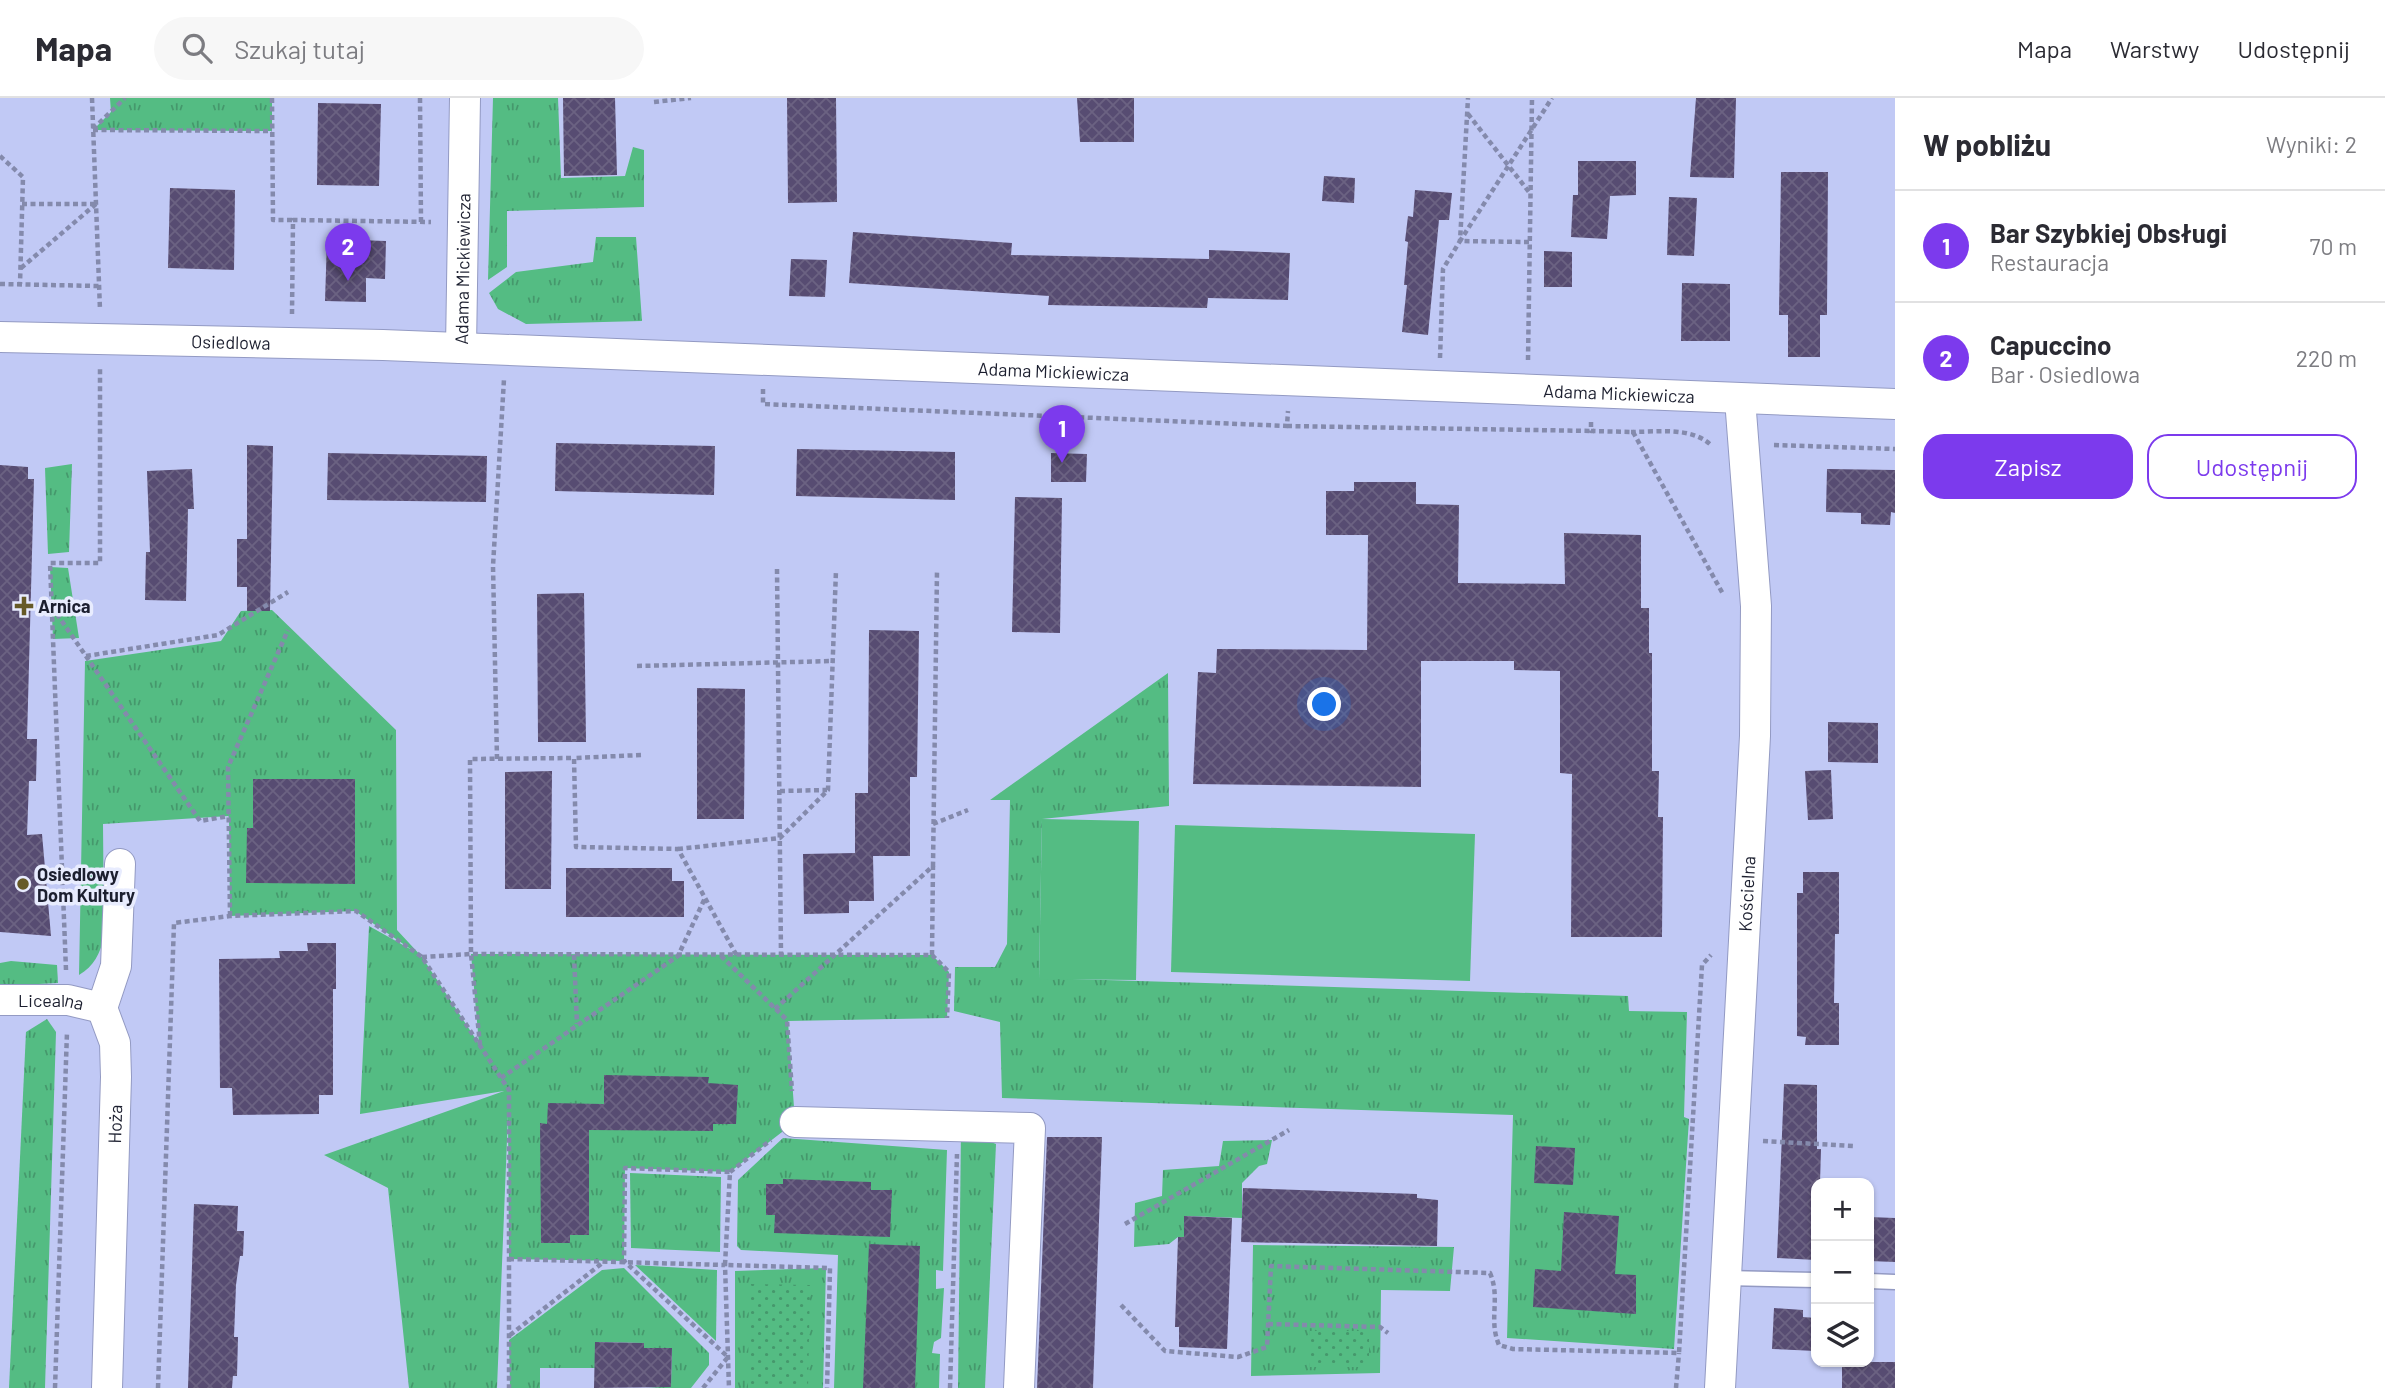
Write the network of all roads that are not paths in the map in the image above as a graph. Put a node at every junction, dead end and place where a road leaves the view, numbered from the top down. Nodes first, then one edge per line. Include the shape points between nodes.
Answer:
1 (466, 98) edge
2 (0, 337) edge
3 (461, 348) junction
4 (1740, 399) junction
5 (1895, 404) edge
6 (120, 864) dead end
7 (0, 1000) edge
8 (102, 1008) junction
9 (794, 1122) road end
10 (1726, 1278) junction
11 (1811, 1280) edge
12 (1874, 1281) edge
13 (1895, 1282) edge
14 (107, 1388) edge
15 (1019, 1388) edge
16 (1720, 1388) edge

1 - 3 street, Adama Mickiewicza
2 - 3 street, Osiedlowa
3 - 4 street, Adama Mickiewicza
4 - 5 street, Adama Mickiewicza
4 - 10 street, Kościelna via 1756,606 1755,736
6 - 8 street via 116,966
7 - 8 street, Licealna via 68,1000
8 - 14 street, Hoża via 115,1043 116,1077
9 - 15 street via 1030,1128
10 - 11 lane
10 - 16 street, Kościelna
12 - 13 lane

